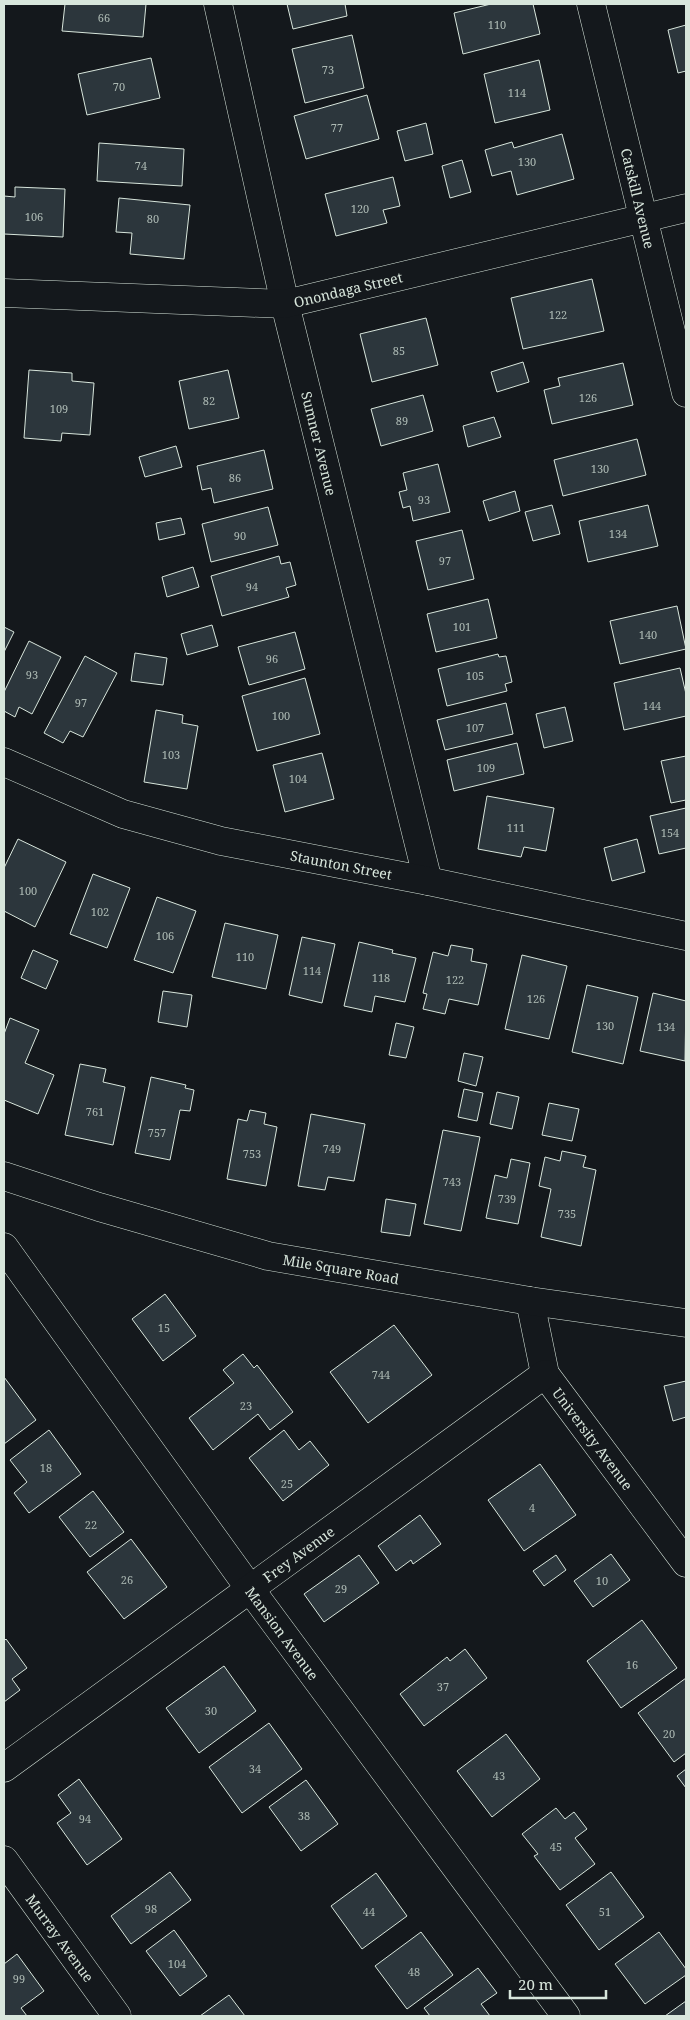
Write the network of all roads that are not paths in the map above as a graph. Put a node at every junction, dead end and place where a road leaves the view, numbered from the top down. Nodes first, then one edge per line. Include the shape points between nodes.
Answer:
1 (218, 4) edge
2 (591, 4) edge
3 (686, 208) edge
4 (643, 218) junction
5 (4, 293) edge
6 (285, 304) junction
7 (686, 393) edge
8 (4, 762) edge
9 (428, 881) junction
10 (686, 936) edge
11 (4, 1176) edge
12 (4, 1247) edge
13 (530, 1301) junction
14 (686, 1323) edge
15 (545, 1374) junction
16 (686, 1563) edge
17 (250, 1589) junction
18 (4, 1768) edge
19 (4, 1860) edge
20 (118, 2016) edge
21 (566, 2016) edge

1 - 6 street, Sumner Avenue
2 - 4 street, Catskill Avenue
3 - 4 street, Onondaga Street
4 - 6 street, Onondaga Street
4 - 7 street, Catskill Avenue
5 - 6 street, Onondaga Street
6 - 9 street, Sumner Avenue
8 - 9 street, Staunton Street via 123,814 221,841
9 - 10 street, Staunton Street
11 - 13 street, Mile Square Road via 268,1256
12 - 17 street, Mansion Avenue
13 - 14 street, Mile Square Road
13 - 15 street, University Avenue
15 - 16 street, University Avenue
15 - 17 street, Frey Avenue
17 - 18 street, Frey Avenue
17 - 21 street, Mansion Avenue
19 - 20 street, Murray Avenue

